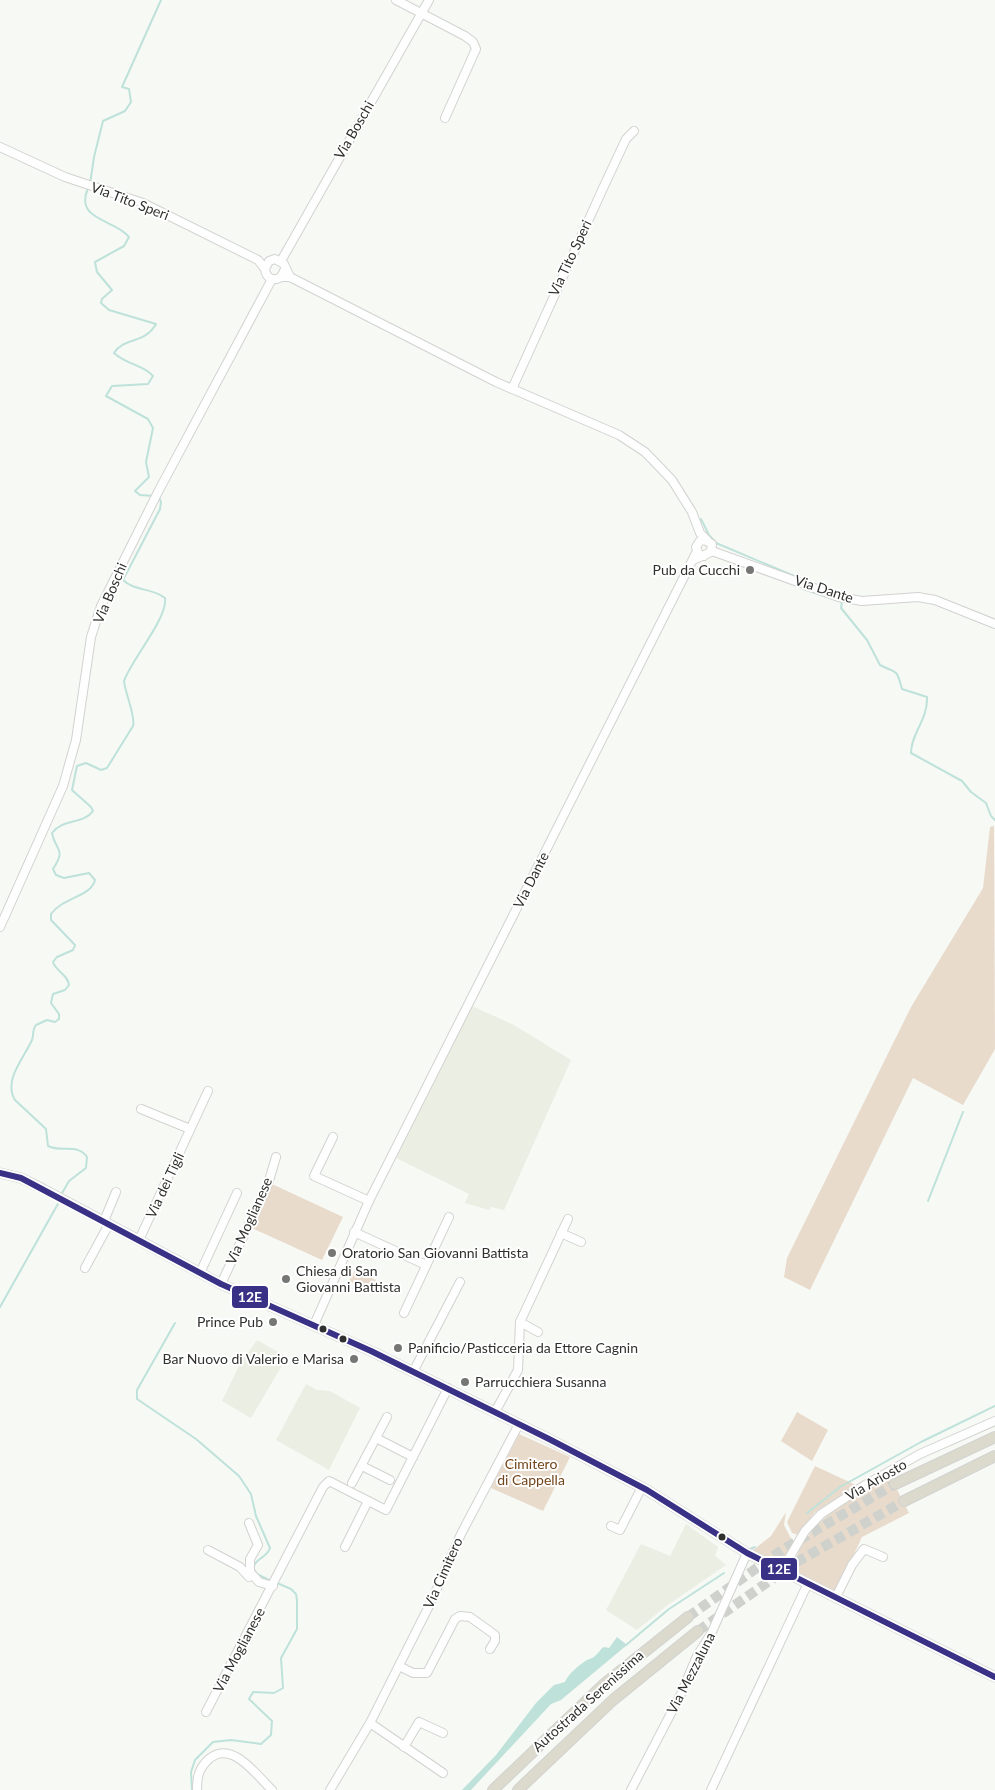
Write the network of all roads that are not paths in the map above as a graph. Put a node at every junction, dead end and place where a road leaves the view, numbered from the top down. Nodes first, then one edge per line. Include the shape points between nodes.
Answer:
1 (396, 0) edge
2 (429, 0) edge
3 (422, 12) junction
4 (445, 118) dead end
5 (634, 131) dead end
6 (0, 147) edge
7 (258, 260) junction
8 (269, 261) junction
9 (281, 261) junction
10 (265, 269) junction
11 (286, 277) junction
12 (272, 279) junction
13 (512, 389) junction
14 (700, 533) junction
15 (708, 541) junction
16 (697, 548) junction
17 (712, 551) junction
18 (704, 556) junction
19 (693, 560) junction
20 (995, 624) edge
21 (0, 927) edge
22 (208, 1091) dead end
23 (141, 1109) dead end
24 (190, 1129) junction
25 (333, 1137) dead end
26 (276, 1157) dead end
27 (0, 1173) edge
28 (116, 1192) dead end
29 (237, 1193) dead end
30 (369, 1201) junction
31 (449, 1216) dead end
32 (568, 1219) dead end
33 (106, 1223) junction
34 (354, 1232) junction
35 (561, 1233) junction
36 (139, 1240) junction
37 (581, 1242) dead end
38 (426, 1265) junction
39 (85, 1268) dead end
40 (200, 1273) junction
41 (460, 1282) dead end
42 (221, 1284) junction
43 (404, 1313) dead end
44 (520, 1322) junction
45 (314, 1325) junction
46 (538, 1332) dead end
47 (413, 1372) junction
48 (448, 1388) junction
49 (496, 1412) junction
50 (387, 1417) dead end
51 (995, 1421) edge
52 (519, 1424) junction
53 (995, 1437) edge
54 (376, 1438) junction
55 (995, 1456) edge
56 (413, 1457) junction
57 (362, 1466) junction
58 (390, 1480) dead end
59 (352, 1483) dead end
60 (895, 1484) tunnel mouth
61 (642, 1488) junction
62 (368, 1501) junction
63 (904, 1501) tunnel mouth
64 (249, 1523) dead end
65 (611, 1526) dead end
66 (345, 1547) dead end
67 (208, 1550) dead end
68 (748, 1553) junction
69 (883, 1557) dead end
70 (782, 1570) junction
71 (808, 1583) junction
72 (272, 1587) junction
73 (836, 1597) junction
74 (688, 1617) tunnel mouth
75 (698, 1631) tunnel mouth
76 (490, 1649) dead end
77 (399, 1666) junction
78 (995, 1677) edge
79 (206, 1712) dead end
80 (370, 1723) junction
81 (443, 1733) dead end
82 (404, 1747) junction
83 (443, 1773) dead end
84 (197, 1790) edge
85 (272, 1790) edge
86 (330, 1790) edge
87 (493, 1790) edge
88 (518, 1790) edge
89 (630, 1790) edge
90 (711, 1790) edge

1 - 3 street
2 - 3 street, Via Boschi
3 - 4 street via 474,42 476,49
3 - 9 street, Via Boschi
5 - 13 street, Via Tito Speri via 626,139
6 - 7 street, Via Tito Speri via 52,172 143,203
7 - 8 street, Via Tito Speri
7 - 10 street, Via Tito Speri
8 - 9 street
8 - 10 street
9 - 11 street
10 - 12 street
11 - 12 street
11 - 13 street
12 - 21 street, Via Boschi via 101,606 92,637 71,763
13 - 14 street via 619,435 645,452 672,480 692,512
14 - 15 street
14 - 16 street
15 - 16 street via 701,540
15 - 17 street via 712,544
16 - 18 street
16 - 19 street, Via Dante
17 - 18 street
17 - 20 street, Via Dante via 839,597 862,601 918,597 936,600
18 - 19 street
19 - 30 street, Via Dante
22 - 24 street, Via dei Tigli
23 - 24 street
24 - 36 street, Via dei Tigli
25 - 30 street via 314,1176
26 - 42 street, Via Moglianese via 268,1184
27 - 33 main road via 20,1178
28 - 33 street
29 - 40 street
30 - 34 street, Via Dante
31 - 38 street
32 - 35 street
33 - 36 main road
33 - 39 street
34 - 38 street
34 - 45 street, Via Dante
35 - 37 street
35 - 44 street
36 - 40 main road
38 - 43 street
40 - 42 main road
41 - 47 street
42 - 45 main road
44 - 46 street
44 - 49 street via 518,1370
45 - 47 main road
47 - 48 main road
48 - 49 main road
48 - 56 street
49 - 52 main road
50 - 54 street
51 - 70 street, Via Ariosto via 920,1454 821,1514 805,1531
52 - 61 main road
52 - 77 street, Via Cimitero via 461,1534
53 - 60 highway
54 - 56 street
54 - 57 street
55 - 63 highway
56 - 62 street via 386,1510
57 - 58 street
57 - 59 street
61 - 65 street via 620,1530
61 - 68 main road
62 - 66 street
62 - 72 street, Via Moglianese via 328,1481
64 - 72 street via 258,1545 250,1559 250,1572 259,1582
67 - 72 street, Via Moglianese via 240,1566 262,1587
68 - 70 main road
68 - 89 street, Via Mezzaluna via 711,1634
69 - 73 street via 864,1549
70 - 71 main road
71 - 73 main road
71 - 90 street
72 - 79 street, Via Moglianese
73 - 78 main road
74 - 87 highway, Autostrada Serenissima via 603,1685
75 - 88 highway, Autostrada Serenissima via 613,1700
76 - 77 street via 495,1635 470,1617 460,1616 455,1619 427,1673 412,1673
77 - 80 street, Via Cimitero
80 - 82 street
80 - 86 street, Via Cimitero
81 - 82 street via 419,1722
82 - 83 street
84 - 85 street via 202,1766 212,1756 223,1753 234,1754

